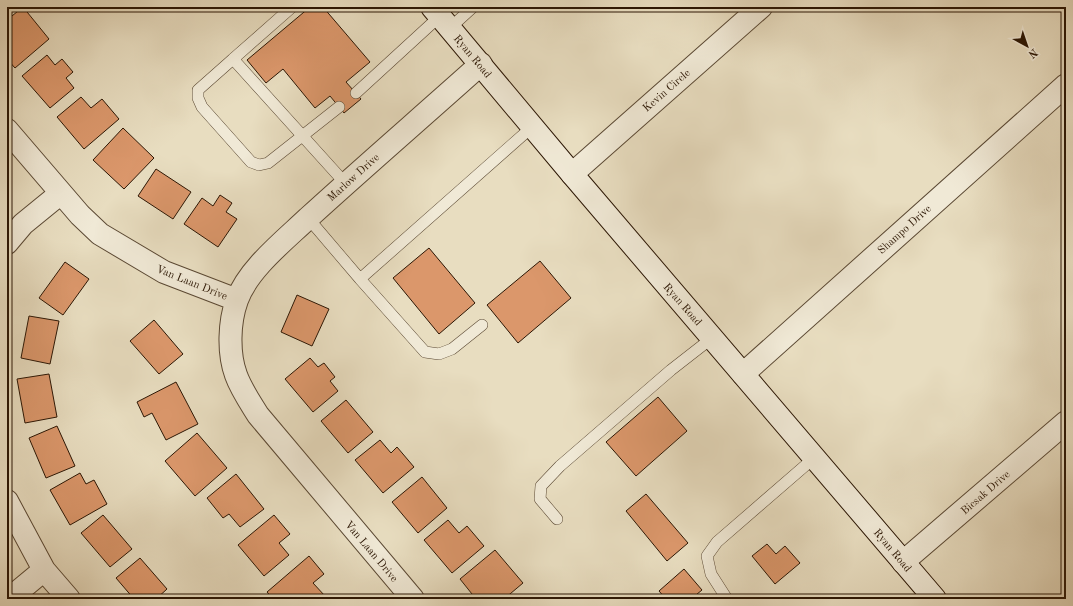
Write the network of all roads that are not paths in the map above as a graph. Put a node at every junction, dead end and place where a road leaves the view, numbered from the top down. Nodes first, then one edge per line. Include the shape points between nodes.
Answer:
1 (292, 7) edge
2 (473, 7) edge
3 (761, 7) edge
4 (440, 17) edge
5 (233, 59) junction
6 (481, 64) junction
7 (1066, 85) edge
8 (356, 93) dead end
9 (339, 107) dead end
10 (532, 127) junction
11 (7, 130) edge
12 (304, 136) junction
13 (572, 174) junction
14 (345, 183) junction
15 (61, 193) junction
16 (308, 218) junction
17 (7, 243) edge
18 (360, 279) junction
19 (237, 300) junction
20 (482, 325) dead end
21 (712, 338) junction
22 (743, 374) junction
23 (1066, 422) edge
24 (814, 458) junction
25 (7, 501) edge
26 (557, 519) dead end
27 (903, 562) junction
28 (44, 570) junction
29 (9, 599) edge
30 (69, 599) edge
31 (413, 599) edge
32 (727, 599) edge
33 (935, 599) edge

1 - 5 lane
2 - 4 lane
3 - 13 street, Kevin Circle
4 - 6 street, Ryan Road
4 - 8 lane
5 - 12 lane
5 - 12 lane via 198,90 198,98 202,107 251,162 259,165 268,164
6 - 10 street, Ryan Road
6 - 14 street, Marlow Drive
7 - 22 street, Shampo Drive
9 - 12 lane
10 - 13 street, Ryan Road
10 - 18 lane
11 - 15 street, Van Laan Drive
12 - 14 lane
13 - 21 street, Ryan Road
14 - 16 street, Marlow Drive
15 - 17 street via 23,224
15 - 19 street, Van Laan Drive via 100,234 129,253 164,272
16 - 18 lane
16 - 19 street, Marlow Drive via 259,266
18 - 20 lane via 425,352 439,354 452,349
19 - 31 street, Van Laan Drive via 231,346 235,373 244,393 270,431
21 - 22 street, Ryan Road
21 - 26 lane via 560,466 541,486 540,499
22 - 24 street, Ryan Road
23 - 27 street, Bicsak Drive
24 - 27 street, Ryan Road
24 - 32 lane via 717,542 707,556 712,574
25 - 28 street
27 - 33 street, Ryan Road
28 - 29 street
28 - 30 street

